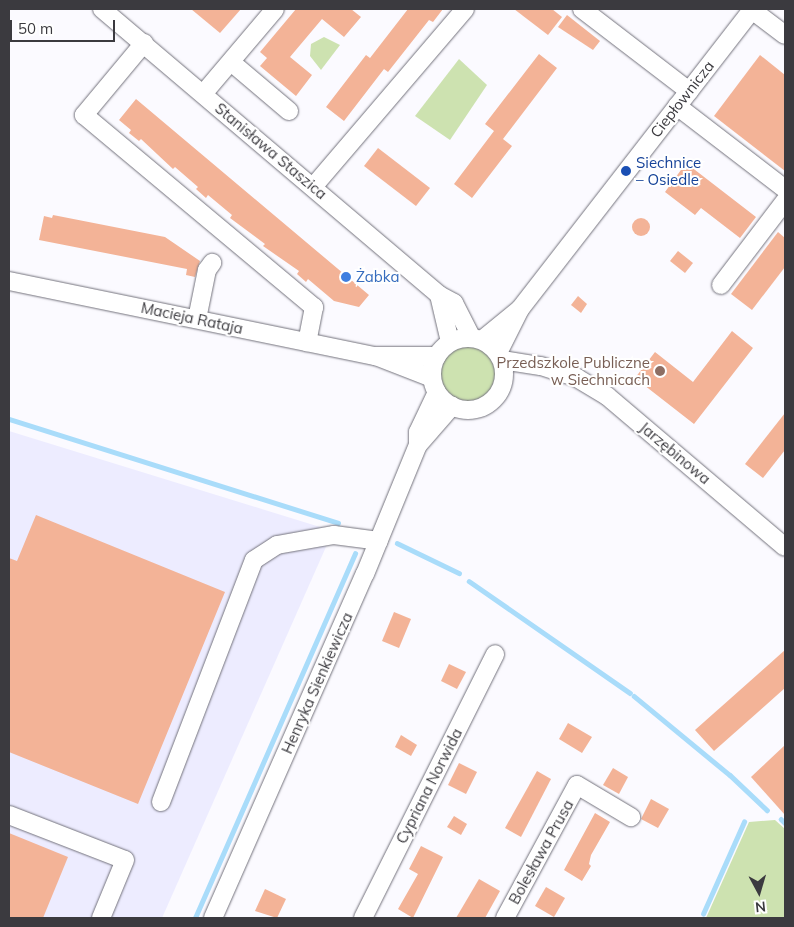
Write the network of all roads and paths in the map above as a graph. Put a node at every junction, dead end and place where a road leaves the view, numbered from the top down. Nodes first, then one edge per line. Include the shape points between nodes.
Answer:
1 (102, 9) edge
2 (274, 9) edge
3 (465, 9) edge
4 (582, 9) edge
5 (753, 9) edge
6 (120, 15) edge
7 (785, 34) edge
8 (144, 43) junction
9 (231, 62) junction
10 (689, 91) junction
11 (203, 94) junction
12 (677, 106) junction
13 (289, 111) dead end
14 (313, 188) junction
15 (785, 189) edge
16 (785, 201) edge
17 (212, 263) dead end
18 (9, 281) edge
19 (721, 285) dead end
20 (439, 295) junction
21 (520, 309) junction
22 (197, 319) junction
23 (477, 339) junction
24 (307, 342) junction
25 (450, 342) junction
26 (376, 356) junction
27 (437, 356) junction
28 (502, 364) junction
29 (435, 385) junction
30 (452, 406) junction
31 (418, 445) junction
32 (379, 541) junction
33 (785, 546) edge
34 (495, 654) dead end
35 (161, 802) dead end
36 (9, 815) edge
37 (631, 817) dead end
38 (511, 916) edge
39 (101, 918) edge
40 (213, 918) edge
41 (362, 918) edge

1 - 6 street, Stanisława Staszica
2 - 9 street
3 - 14 street
4 - 10 street
5 - 7 street
5 - 10 street, Ciepłownicza
6 - 8 street, Stanisława Staszica
8 - 11 street, Stanisława Staszica
8 - 24 street via 84,115 314,307
9 - 11 street
9 - 13 street
10 - 12 street, Ciepłownicza
11 - 14 street, Stanisława Staszica
12 - 15 street
12 - 21 street, Ciepłownicza
14 - 20 street, Stanisława Staszica
16 - 19 street
17 - 22 street
18 - 22 street, Macieja Rataja
20 - 23 street, Stanisława Staszica via 454,303
20 - 25 street
21 - 23 street, Ciepłownicza
21 - 28 street, Ciepłownicza
22 - 24 street, Macieja Rataja
23 - 25 street
23 - 28 street
24 - 26 street, Macieja Rataja
25 - 27 street
26 - 27 street, Macieja Rataja
26 - 29 street, Macieja Rataja
27 - 29 street
28 - 30 street via 501,389 485,406 468,409
28 - 33 street, Jarzębinowa via 541,366 577,378 607,396
29 - 30 street
29 - 31 street, Henryka Sienkiewicza via 418,432
30 - 31 street, Henryka Sienkiewicza
31 - 32 street, Henryka Sienkiewicza
32 - 35 street via 334,535 277,544 254,560
32 - 40 street, Henryka Sienkiewicza
34 - 41 street, Cypriana Norwida
36 - 39 street via 125,860
37 - 38 street, Bolesława Prusa via 577,785

